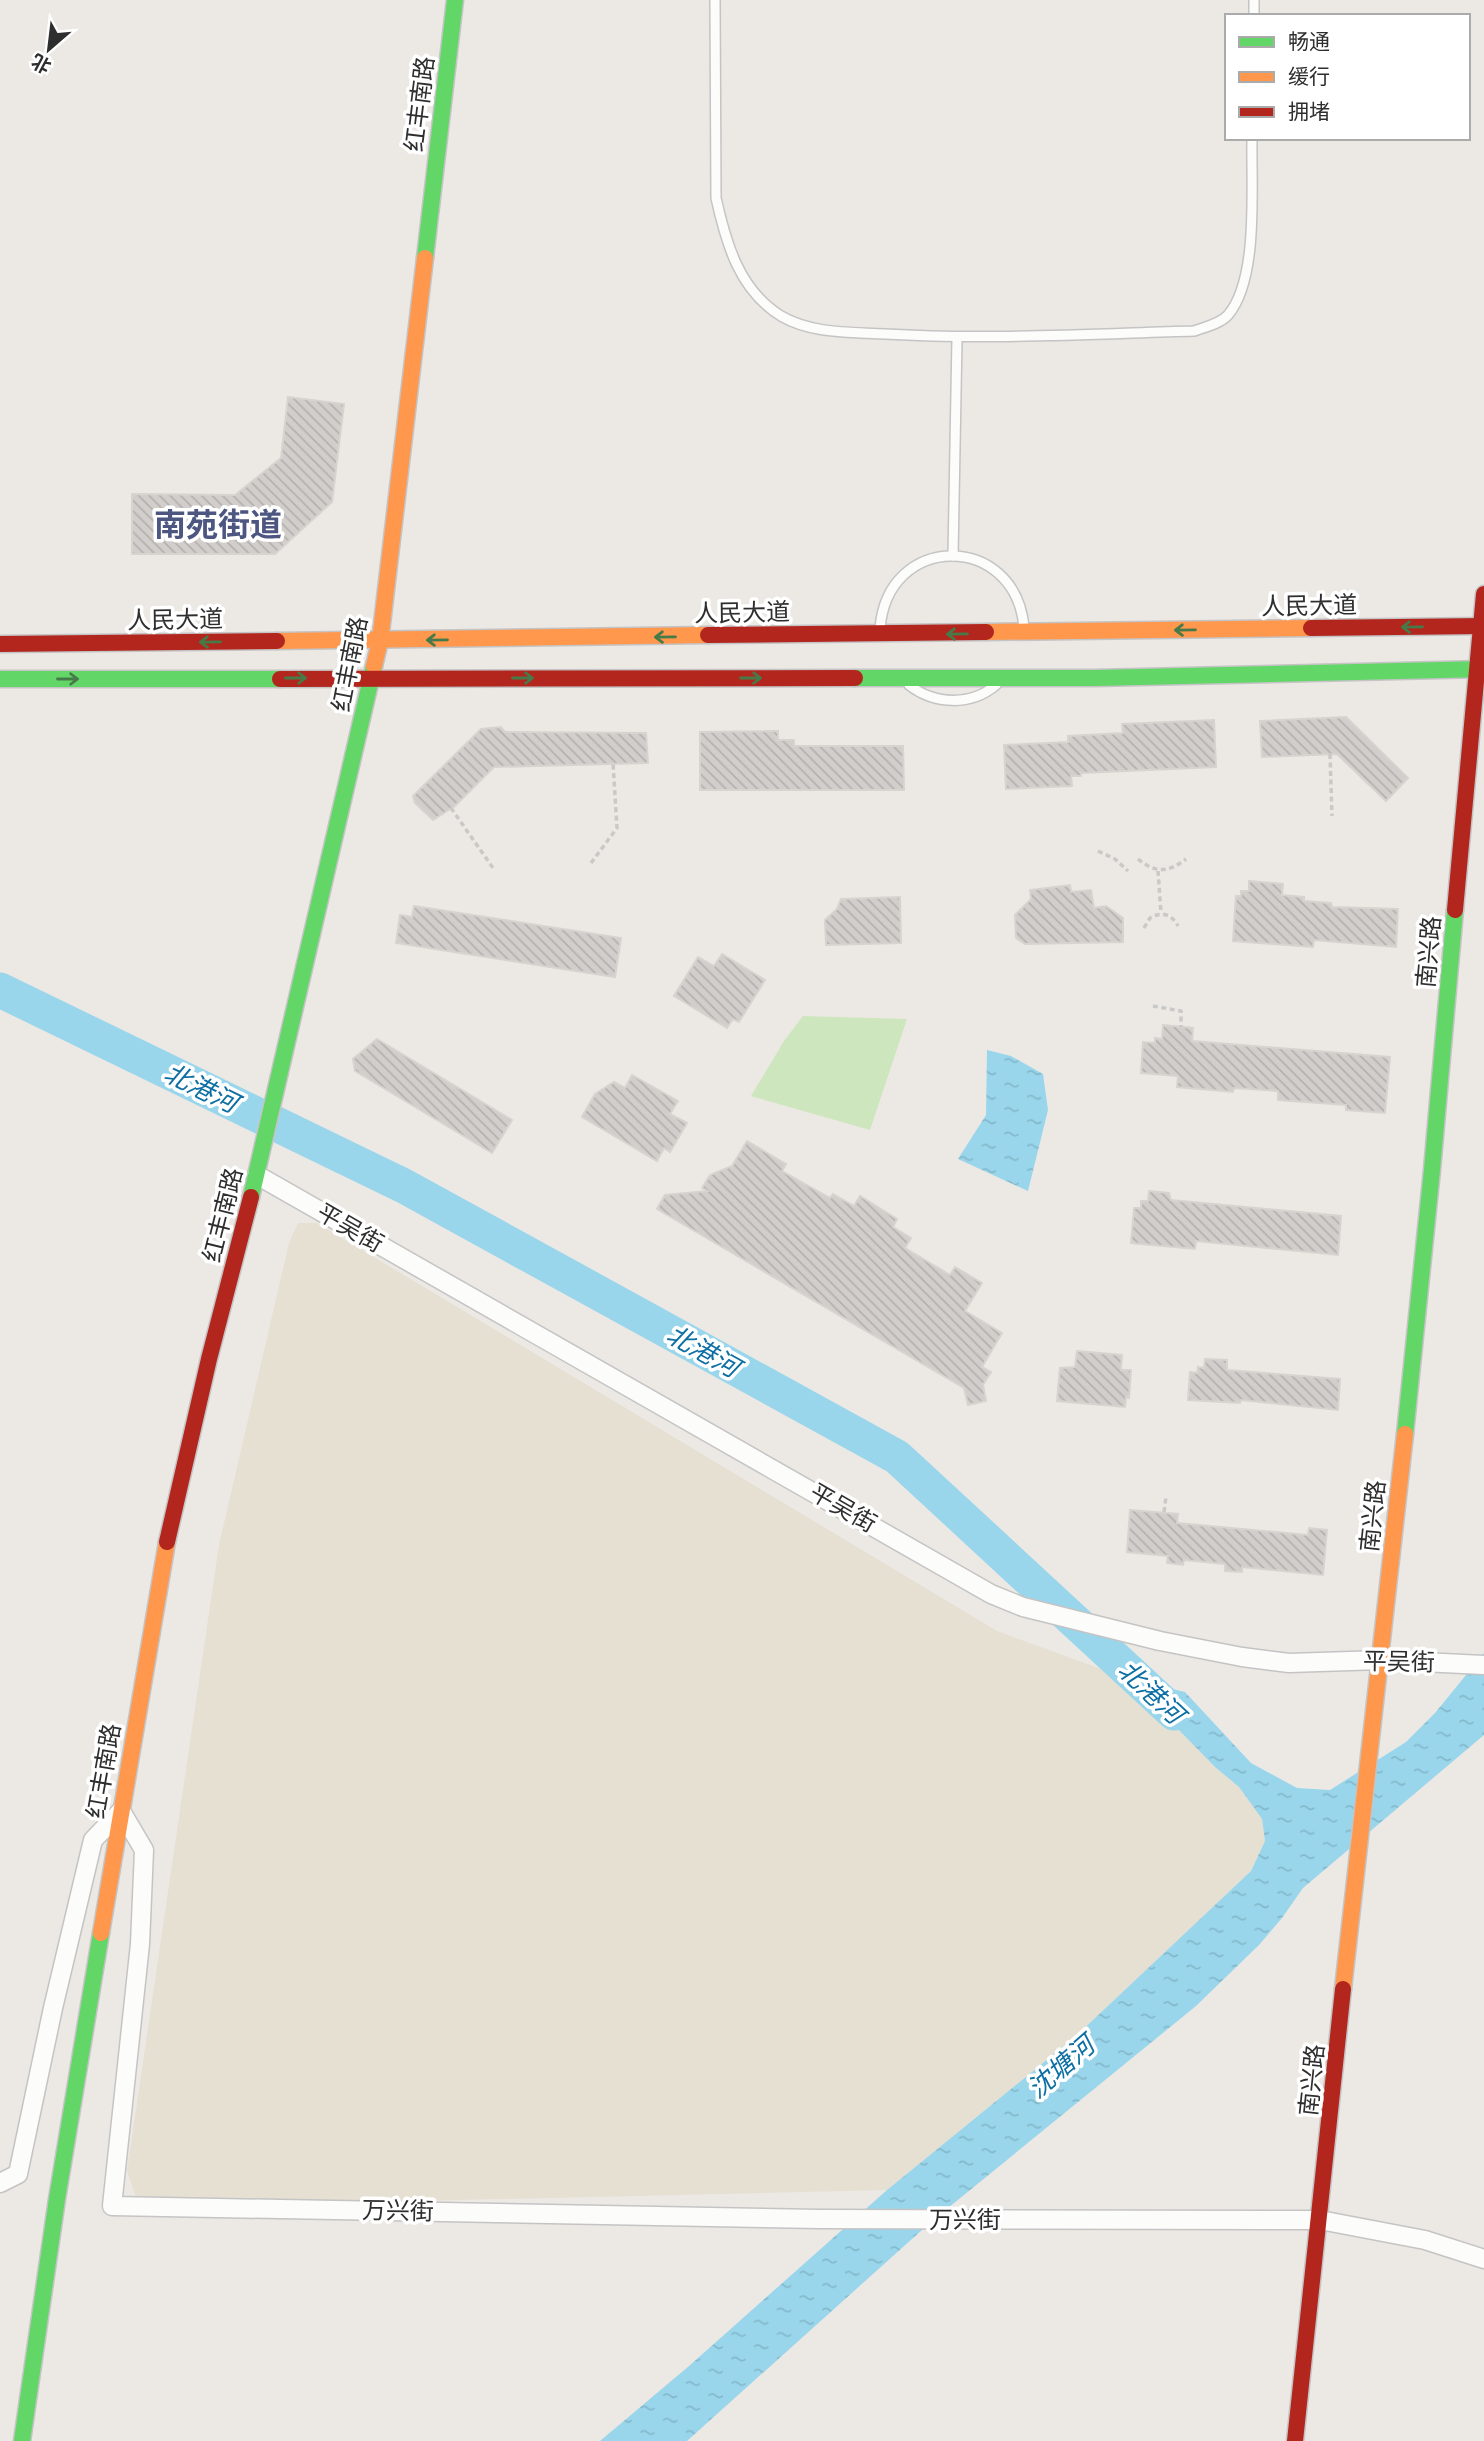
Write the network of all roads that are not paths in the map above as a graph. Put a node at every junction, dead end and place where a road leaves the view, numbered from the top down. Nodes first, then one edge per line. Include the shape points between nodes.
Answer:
1 (455, 0) edge
2 (715, 0) edge
3 (1252, 140) edge
4 (957, 338) junction
5 (953, 556) junction
6 (1484, 594) edge
7 (1482, 626) edge
8 (1025, 633) junction
9 (880, 635) junction
10 (380, 640) junction
11 (0, 644) edge
12 (1481, 669) edge
13 (372, 678) junction
14 (899, 678) dead end
15 (1006, 678) junction
16 (0, 679) edge
17 (257, 1174) junction
18 (1381, 1660) junction
19 (1475, 1665) edge
20 (121, 1811) junction
21 (0, 2183) edge
22 (1320, 2220) junction
23 (1484, 2259) edge
24 (22, 2441) edge
25 (1295, 2441) edge

1 - 10 street, 红丰南路
2 - 4 lane via 716,198 741,275 779,315 799,325
3 - 4 lane via 1249,258 1244,285 1226,317 1194,331
4 - 5 lane
5 - 8 lane via 976,560 997,571 1013,588 1023,610
5 - 9 lane via 929,559 908,570 891,588 881,610
6 - 7 street, 南兴路
7 -> 8 street, 人民大道
7 - 12 street, 南兴路
8 -> 9 street, 人民大道
9 -> 10 street, 人民大道
10 -> 11 street, 人民大道
10 - 13 street, 红丰南路
12 - 15 street
12 - 18 street, 南兴路
13 -> 15 street
16 -> 13 street
13 - 17 street, 红丰南路
14 - 15 lane via 918,692 954,701 988,692
17 - 18 street, 平吴街 via 991,1594 1023,1607 1242,1657 1289,1663
17 - 20 street, 红丰南路 via 164,1557
18 - 19 street, 平吴街
18 - 22 street, 南兴路
20 - 21 street via 93,1840 18,2174
20 - 22 street, 万兴街 via 145,1850 140,1944 112,2206 820,2219
20 - 24 street, 红丰南路
22 - 23 street, 万兴街 via 1425,2240
22 - 25 street, 南兴路

